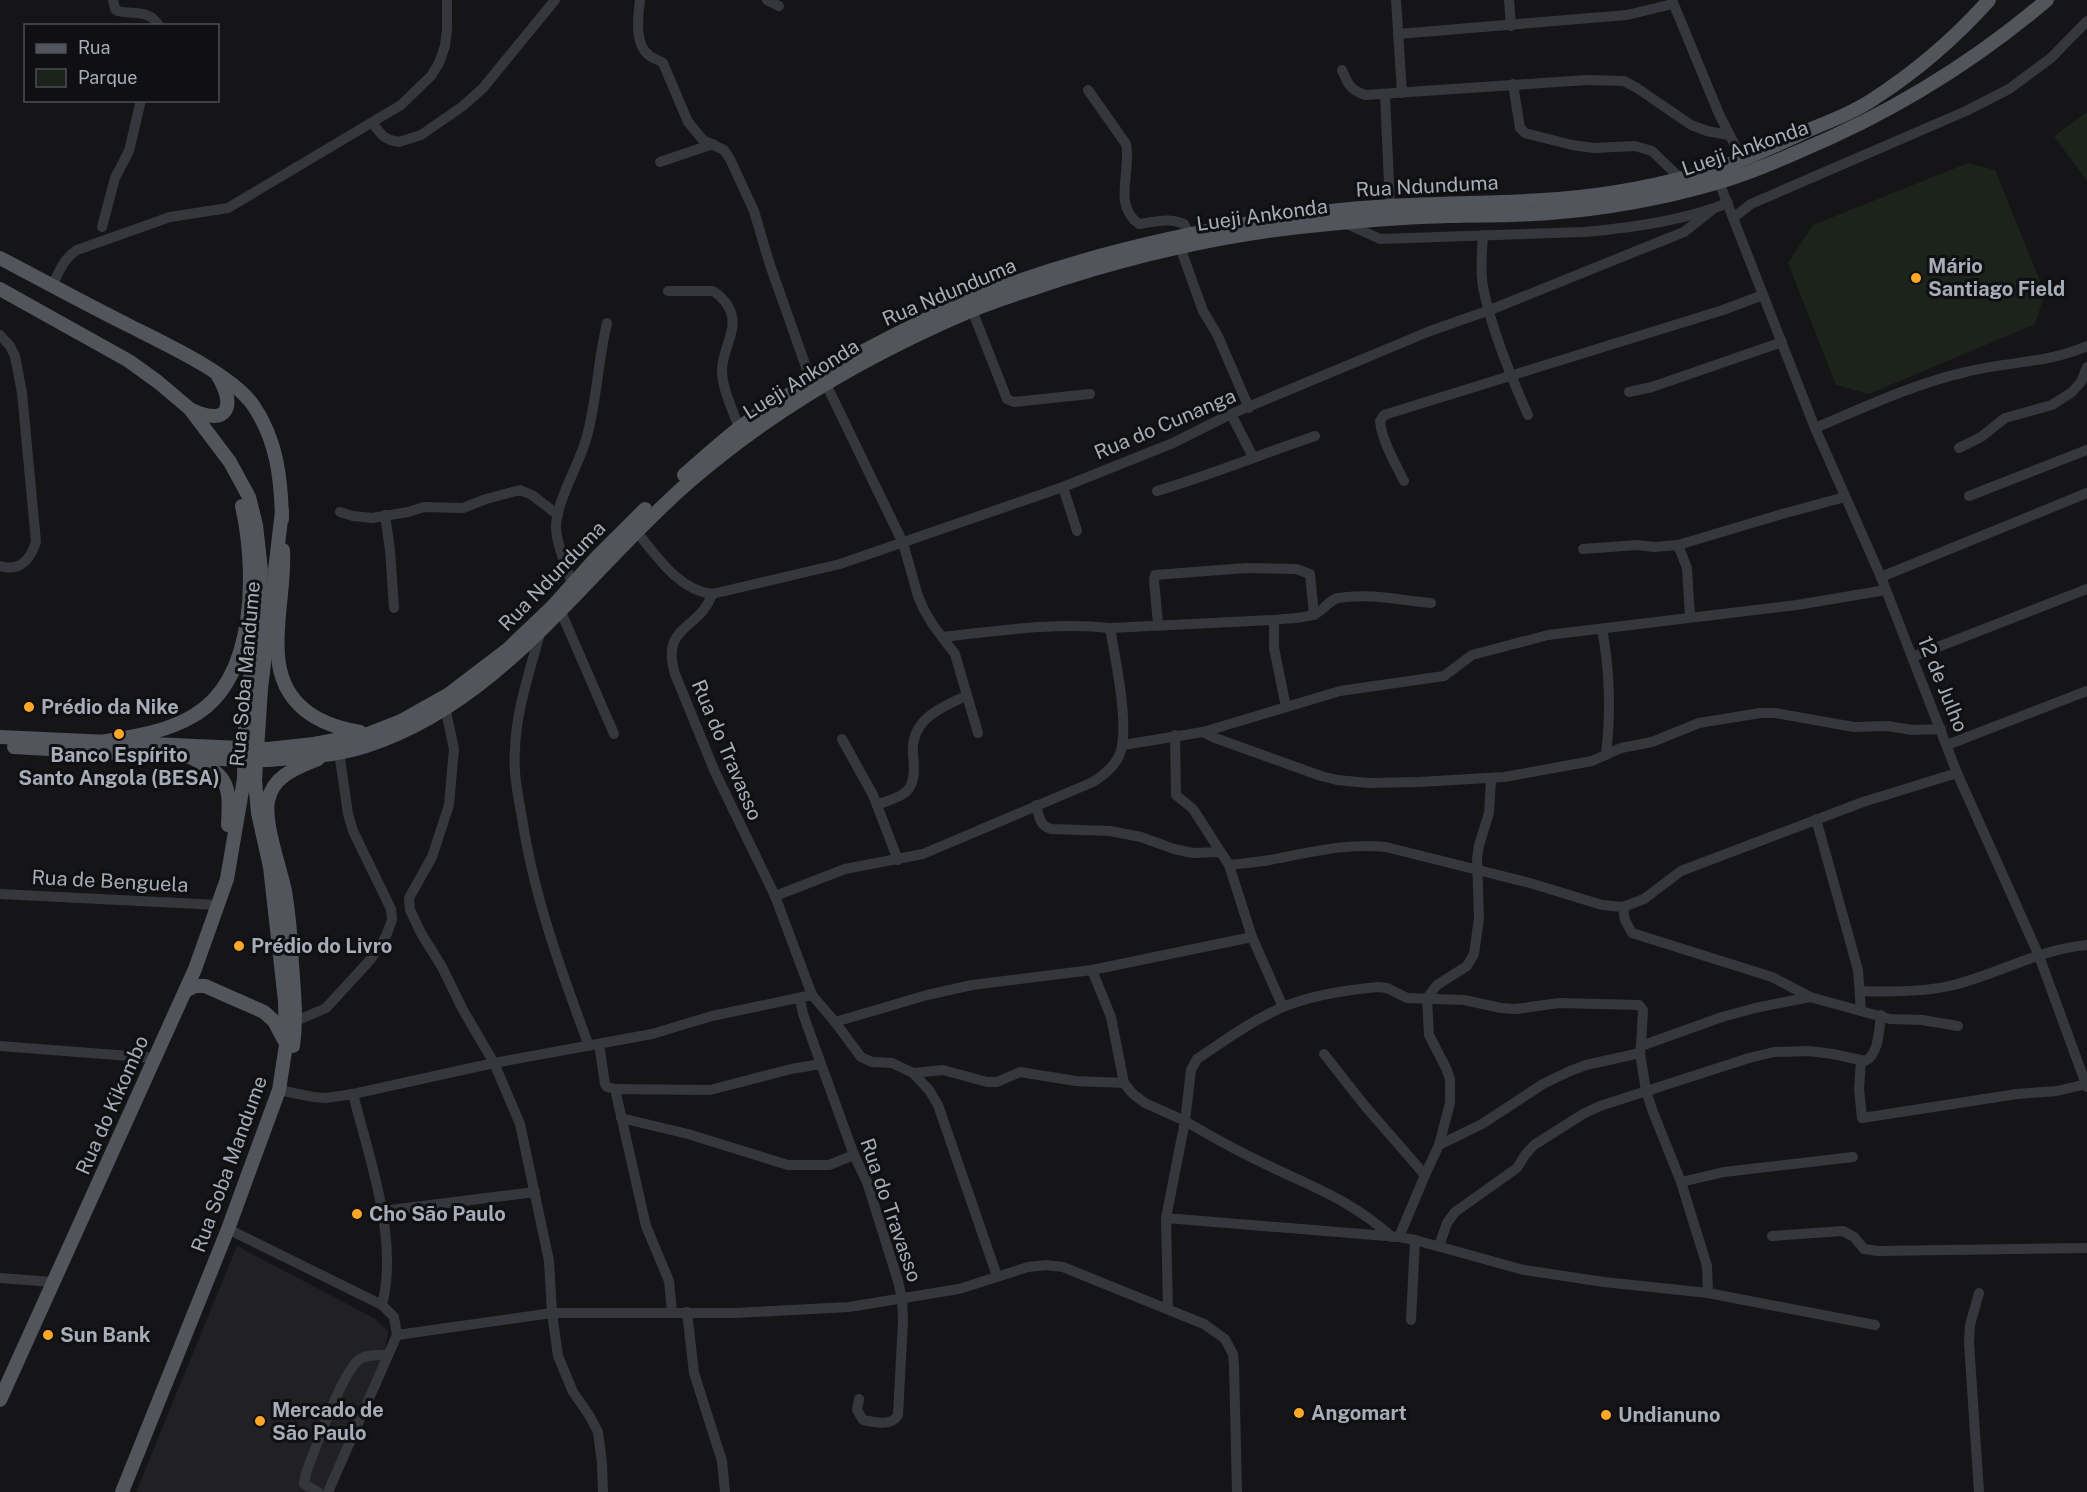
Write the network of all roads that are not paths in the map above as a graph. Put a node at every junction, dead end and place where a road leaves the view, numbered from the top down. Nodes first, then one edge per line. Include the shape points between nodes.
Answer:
1 (113, 0) edge
2 (447, 0) edge
3 (555, 0) edge
4 (640, 0) edge
5 (767, 0) edge
6 (1396, 0) edge
7 (1509, 0) edge
8 (1989, 0) edge
9 (2037, 0) edge
10 (2047, 0) edge
11 (1672, 2) edge
12 (779, 6) dead end
13 (2029, 15) junction
14 (2087, 21) edge
15 (157, 24) edge
16 (1511, 26) junction
17 (1398, 34) junction
18 (1342, 70) dead end
19 (1513, 84) junction
20 (1088, 90) dead end
21 (1402, 93) junction
22 (1385, 94) junction
23 (141, 102) edge
24 (372, 123) junction
25 (1729, 135) junction
26 (713, 144) junction
27 (1742, 159) junction
28 (660, 162) dead end
29 (1680, 178) junction
30 (1719, 182) junction
31 (1728, 203) junction
32 (1390, 205) junction
33 (1712, 210) junction
34 (1733, 219) junction
35 (1345, 223) junction
36 (102, 227) dead end
37 (1189, 234) junction
38 (1483, 235) junction
39 (1180, 247) junction
40 (0, 258) edge
41 (52, 286) junction
42 (0, 289) edge
43 (668, 291) dead end
44 (1763, 295) junction
45 (972, 310) junction
46 (1490, 310) junction
47 (607, 323) dead end
48 (0, 335) edge
49 (1782, 342) junction
50 (2087, 347) edge
51 (2087, 367) edge
52 (218, 376) junction
53 (1510, 376) junction
54 (811, 381) junction
55 (826, 384) junction
56 (1629, 392) dead end
57 (1090, 394) dead end
58 (1249, 408) junction
59 (190, 409) junction
60 (1231, 414) junction
61 (1528, 415) dead end
62 (201, 424) junction
63 (739, 429) junction
64 (1815, 429) junction
65 (1315, 436) dead end
66 (1959, 448) dead end
67 (2087, 450) edge
68 (1253, 457) junction
69 (1404, 481) dead end
70 (1063, 487) junction
71 (1156, 491) dead end
72 (2087, 493) edge
73 (1970, 496) dead end
74 (1845, 497) junction
75 (282, 511) junction
76 (340, 512) dead end
77 (385, 515) junction
78 (558, 515) junction
79 (636, 531) junction
80 (1077, 531) dead end
81 (903, 543) junction
82 (1678, 545) junction
83 (1583, 549) dead end
84 (0, 566) edge
85 (1881, 577) junction
86 (573, 586) junction
87 (2087, 589) edge
88 (1886, 590) junction
89 (712, 594) junction
90 (1431, 603) dead end
91 (394, 608) dead end
92 (561, 612) junction
93 (1314, 615) junction
94 (1690, 618) junction
95 (1274, 620) junction
96 (1158, 624) junction
97 (1110, 628) junction
98 (1602, 629) junction
99 (540, 633) junction
100 (942, 637) junction
101 (1912, 657) junction
102 (2087, 691) edge
103 (966, 696) junction
104 (445, 707) junction
105 (1286, 707) junction
106 (1941, 729) junction
107 (1203, 732) junction
108 (978, 733) dead end
109 (614, 734) dead end
110 (1175, 735) junction
111 (0, 737) edge
112 (369, 739) junction
113 (842, 739) dead end
114 (106, 741) junction
115 (1123, 745) junction
116 (1947, 745) junction
117 (0, 746) edge
118 (333, 753) junction
119 (239, 754) junction
120 (267, 754) junction
121 (1606, 755) junction
122 (189, 757) junction
123 (1957, 772) junction
124 (1491, 779) junction
125 (877, 805) junction
126 (1036, 805) junction
127 (1816, 819) junction
128 (1220, 852) junction
129 (898, 860) junction
130 (1229, 865) junction
131 (1478, 872) junction
132 (0, 894) edge
133 (775, 896) junction
134 (409, 904) junction
135 (218, 905) junction
136 (1623, 907) junction
137 (391, 909) junction
138 (1252, 936) junction
139 (2087, 945) edge
140 (2039, 956) junction
141 (197, 963) junction
142 (1092, 970) junction
143 (185, 991) junction
144 (1860, 991) junction
145 (812, 995) junction
146 (289, 996) junction
147 (1810, 997) junction
148 (1427, 998) junction
149 (800, 999) junction
150 (1283, 1007) junction
151 (1861, 1011) junction
152 (1881, 1016) junction
153 (296, 1021) junction
154 (835, 1022) junction
155 (1958, 1026) dead end
156 (286, 1045) junction
157 (594, 1045) junction
158 (0, 1046) edge
159 (1640, 1049) junction
160 (1324, 1054) dead end
161 (155, 1058) junction
162 (1861, 1061) junction
163 (494, 1063) junction
164 (821, 1065) junction
165 (282, 1071) junction
166 (913, 1073) junction
167 (1124, 1083) junction
168 (2086, 1086) edge
169 (615, 1089) junction
170 (279, 1090) junction
171 (1646, 1091) junction
172 (352, 1094) junction
173 (621, 1118) junction
174 (1185, 1121) junction
175 (1439, 1146) junction
176 (854, 1155) junction
177 (1853, 1157) dead end
178 (1425, 1175) junction
179 (1681, 1182) junction
180 (535, 1192) junction
181 (382, 1210) junction
182 (1166, 1218) junction
183 (228, 1229) junction
184 (1772, 1236) dead end
185 (1395, 1237) junction
186 (1414, 1240) junction
187 (1439, 1246) junction
188 (2087, 1248) edge
189 (998, 1276) junction
190 (0, 1278) edge
191 (53, 1282) junction
192 (1708, 1293) junction
193 (1979, 1293) dead end
194 (902, 1299) junction
195 (382, 1305) junction
196 (1168, 1309) junction
197 (672, 1312) junction
198 (687, 1312) junction
199 (552, 1313) junction
200 (1411, 1320) dead end
201 (1875, 1325) dead end
202 (397, 1335) junction
203 (388, 1355) junction
204 (859, 1399) dead end
205 (0, 1400) edge
206 (122, 1492) edge
207 (318, 1492) edge
208 (328, 1492) edge
209 (603, 1492) edge
210 (725, 1492) edge
211 (1237, 1492) edge
212 (1980, 1492) edge

1 - 15 street via 118,11 149,15
2 - 24 street via 445,46 439,63 401,105
3 - 24 street via 483,88 421,135 399,142 390,140
4 - 26 street via 637,22 644,50 663,63 688,122 703,140
5 - 12 street
6 - 17 street
7 - 16 street
8 - 27 main road, Rua Ndunduma via 1929,59 1873,100
9 - 13 main road
10 - 13 main road, Lueji Ankonda
11 - 16 street via 1627,15
11 - 25 street
13 - 30 main road, Lueji Ankonda via 1969,60 1836,136
14 - 34 street via 2051,58 2009,89 1751,204
16 - 17 street
17 - 21 street
18 - 22 street via 1355,92
19 - 21 street
19 - 25 street via 1624,81 1691,125
19 - 29 street via 1520,128 1525,133 1572,146 1635,146 1652,151
20 - 37 street via 1126,144 1125,206 1133,220 1139,224 1176,220 1184,224
21 - 22 street
22 - 32 street
23 - 36 street via 129,151 115,178
24 - 41 street via 228,208 170,217 77,250 63,263
25 - 27 street
26 - 28 street
26 - 54 street via 730,159 754,211
27 - 29 main road, Rua Ndunduma
29 - 32 main road, Rua Ndunduma via 1617,192 1559,199
30 - 31 street, 12 de Julho
30 - 35 main road, Lueji Ankonda via 1552,213
31 - 33 street
31 - 34 street, 12 de Julho
32 - 37 main road, Rua Ndunduma
33 - 38 street, Lueji Ankonda via 1610,230
33 - 46 street, Rua do Cunanga via 1684,231
34 - 44 street, 12 de Julho
35 - 38 street, Lueji Ankonda via 1380,239
35 - 39 main road, Lueji Ankonda via 1255,232
37 - 54 main road, Rua Ndunduma via 1095,258 987,293 902,331
38 - 46 street via 1481,267
39 - 45 main road, Lueji Ankonda via 1092,270
39 - 58 street via 1203,311
40 - 41 main road
41 - 52 main road via 176,349
42 - 59 main road via 129,361
43 - 63 street via 712,291 728,306 733,328 722,368 723,381
44 - 49 street, 12 de Julho
44 - 53 street
45 - 55 main road, Lueji Ankonda via 874,356
45 - 57 street via 1007,399 1014,402
46 - 53 street
46 - 58 street, Rua do Cunanga via 1430,331
47 - 78 street via 587,439
48 - 84 street via 15,356 22,393 36,542 22,565
49 - 56 street
49 - 64 street, 12 de Julho
50 - 64 street via 2046,360 1938,378
51 - 66 street via 2072,392 2052,405 2005,418 1982,437
52 - 59 main road via 228,398 222,414 207,417
52 - 75 main road via 247,398 272,440
53 - 61 street
53 - 69 street via 1384,416 1381,427
54 - 63 main road, Rua Ndunduma
55 - 79 main road, Lueji Ankonda via 740,442
55 - 81 street
58 - 60 street, Rua do Cunanga
59 - 62 main road
60 - 68 street
60 - 70 street, Rua do Cunanga via 1173,443
62 - 114 main road via 226,466 243,507 251,567 242,652 228,682 196,715 158,732
62 - 135 main road, Rua do Kikombo via 230,462 249,497 261,570 245,727 244,779 227,879
63 - 86 main road, Rua Ndunduma via 649,506
64 - 74 street, 12 de Julho
65 - 68 street
67 - 73 street
68 - 71 street
70 - 80 street
70 - 81 street, Rua do Cunanga
72 - 85 street
74 - 82 street
74 - 85 street, 12 de Julho
75 - 112 main road via 284,567 278,656 287,691 319,721
75 - 146 main road, Rua Soba Mandume via 261,689 255,780
76 - 77 street via 362,518
77 - 78 street via 423,507 463,508 515,489 528,493
77 - 91 street
78 - 86 street via 556,530
79 - 89 street via 685,585
79 - 92 main road, Lueji Ankonda
81 - 89 street, Rua do Cunanga via 840,564
81 - 100 street via 918,596
82 - 83 street
82 - 94 street via 1688,574
85 - 88 street, 12 de Julho
86 - 112 main road, Rua Ndunduma via 508,650 449,694
87 - 101 street
88 - 94 street
88 - 101 street, 12 de Julho
89 - 133 street, Rua do Travasso via 703,611 674,640 670,659 715,771
90 - 93 street via 1382,596 1335,598
92 - 99 main road, Lueji Ankonda
92 - 109 street
93 - 95 street
93 - 96 street via 1310,574 1296,569 1246,568 1155,575
94 - 98 street
95 - 96 street
95 - 105 street via 1274,648
96 - 97 street
97 - 100 street via 1046,626
97 - 115 street via 1121,699
98 - 105 street via 1548,635 1472,655 1437,678 1358,687
98 - 121 street via 1610,698
99 - 104 main road, Lueji Ankonda via 477,686
99 - 157 street via 518,719 514,750 516,782 532,874 555,953
100 - 103 street via 955,654
101 - 106 street, 12 de Julho
102 - 116 street
103 - 108 street
103 - 125 street via 936,710 924,721 915,738 914,772 909,786 904,793
104 - 112 main road, Lueji Ankonda via 408,730
104 - 134 street via 454,749 449,806 432,857
105 - 107 street
106 - 116 street, 12 de Julho
106 - 121 street via 1854,727 1760,713 1699,723
107 - 110 street
107 - 124 street via 1337,780 1390,783
110 - 115 street
110 - 128 street via 1176,795 1193,809
111 - 114 main road, Rua Ndunduma
112 - 118 main road, Rua Ndunduma
112 - 120 main road, Rua Ndunduma via 314,744
113 - 125 street
114 - 119 main road, Rua Ndunduma
115 - 126 street via 1112,767 1093,783
116 - 123 street, 12 de Julho
117 - 122 main road, Rua Ndunduma
118 - 120 main road, Rua Ndunduma
118 - 137 street via 353,831
118 - 146 main road via 282,775 268,801 285,890
119 - 120 main road, Rua Ndunduma, bridge
119 - 122 main road, Rua Ndunduma
121 - 124 street via 1592,761
122 - 135 main road via 218,773 228,792
123 - 127 street
123 - 140 street, 12 de Julho
124 - 131 street
125 - 129 street
126 - 128 street via 1042,823 1051,829 1110,831 1193,853
126 - 129 street via 923,854
127 - 136 street via 1681,871 1644,899
127 - 144 street via 1858,970
128 - 130 street
129 - 133 street via 845,869
130 - 131 street via 1367,845
130 - 138 street
131 - 136 street
131 - 148 street via 1479,918 1474,954 1467,966 1437,985
132 - 135 street, Rua de Benguela
133 - 145 street, Rua do Travasso
134 - 137 street
134 - 163 street via 412,917
135 - 141 main road, Rua do Kikombo
136 - 147 street via 1632,933 1772,977
137 - 153 street via 389,928 371,959 326,1008
138 - 142 street
138 - 150 street
139 - 140 street
140 - 144 street via 1949,986
140 - 168 street, 12 de Julho
141 - 143 main road, Rua do Kikombo
141 - 146 main road via 202,979 268,1009
142 - 154 street via 972,985
142 - 167 street via 1111,1017
143 - 156 main road via 205,986 264,1012 280,1030
143 - 161 main road, Rua do Kikombo
144 - 151 street
145 - 149 street
145 - 154 street, Rua do Travasso
146 - 153 main road
146 - 156 main road, Rua Soba Mandume
147 - 151 street
147 - 159 street via 1722,1017
148 - 150 street via 1407,998 1378,987
148 - 159 street via 1516,1009 1559,1003 1639,1005 1643,1010
148 - 175 street via 1429,1035 1450,1079 1450,1102
149 - 157 street
149 - 164 street, Rua do Travasso
150 - 174 street via 1197,1059 1191,1070
151 - 152 street
152 - 155 street
152 - 162 street via 1872,1057
153 - 165 main road via 292,1053
154 - 166 street, Rua do Travasso via 864,1059 892,1063
156 - 165 main road, Rua Soba Mandume
157 - 163 street
157 - 169 street via 605,1084
158 - 161 street
159 - 171 street
159 - 175 street via 1586,1065 1543,1084 1482,1124
160 - 178 street
161 - 191 main road, Rua do Kikombo
162 - 168 street via 1862,1118
162 - 171 street via 1833,1053 1774,1052
163 - 172 street
163 - 180 street via 520,1124
164 - 169 street via 710,1089
164 - 176 street, Rua do Travasso
165 - 170 main road, Rua Soba Mandume
166 - 167 street via 943,1070 997,1082 1020,1072 1076,1081
166 - 189 street via 938,1105
167 - 174 street via 1145,1102
169 - 173 street
170 - 172 street via 326,1098
170 - 183 main road, Rua Soba Mandume
171 - 179 street
171 - 187 street via 1583,1114 1534,1146 1517,1168 1455,1212
172 - 181 street
173 - 176 street via 788,1165 829,1165
173 - 197 street via 646,1226 669,1281
174 - 182 street
174 - 185 street via 1347,1203
175 - 178 street
176 - 194 street, Rua do Travasso via 867,1182
177 - 179 street via 1724,1172
178 - 185 street
179 - 192 street via 1707,1266
180 - 181 street
180 - 199 street via 549,1261
181 - 195 street via 388,1257
182 - 185 street
182 - 196 street
183 - 195 street
183 - 206 main road, Rua Soba Mandume
184 - 188 street via 1843,1231 1864,1249 1878,1251
185 - 186 street
186 - 187 street
186 - 200 street
187 - 192 street via 1524,1270
189 - 194 street
189 - 196 street via 1028,1267 1063,1267
190 - 191 street
191 - 205 main road, Rua do Kikombo
192 - 201 street
193 - 212 street via 1969,1343
194 - 198 street via 849,1307
194 - 204 street, Rua do Travasso via 898,1415 888,1422 863,1420 857,1410
195 - 202 street via 394,1317
196 - 211 street via 1204,1324 1230,1346 1234,1365
197 - 198 street
197 - 199 street
198 - 210 street via 694,1373 722,1461
199 - 202 street
199 - 209 street via 564,1372 598,1432
202 - 203 street
203 - 207 street via 359,1360 339,1392 306,1473 304,1484
203 - 208 street

